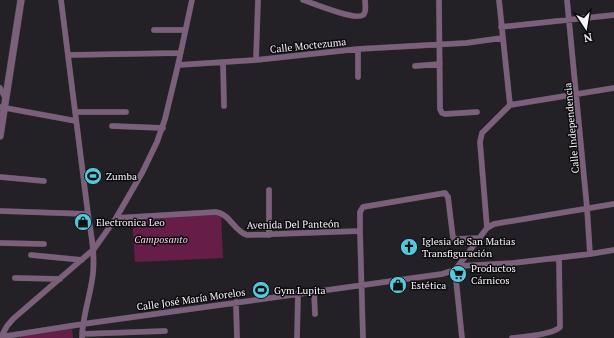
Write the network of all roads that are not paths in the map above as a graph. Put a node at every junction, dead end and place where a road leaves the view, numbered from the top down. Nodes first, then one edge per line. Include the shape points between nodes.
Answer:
1 (21, 0) edge
2 (61, 0) edge
3 (192, 0) edge
4 (258, 0) edge
5 (303, 0) edge
6 (365, 0) edge
7 (439, 0) edge
8 (498, 0) edge
9 (567, 0) edge
10 (614, 15) edge
11 (568, 19) junction
12 (501, 27) junction
13 (154, 30) dead end
14 (185, 30) junction
15 (502, 38) junction
16 (440, 44) junction
17 (358, 49) junction
18 (180, 52) junction
19 (68, 54) junction
20 (256, 60) junction
21 (223, 62) junction
22 (440, 64) junction
23 (178, 65) junction
24 (415, 66) dead end
25 (358, 77) dead end
26 (0, 88) edge
27 (614, 88) edge
28 (577, 93) junction
29 (6, 99) junction
30 (510, 105) junction
31 (224, 106) dead end
32 (2, 108) edge
33 (75, 112) junction
34 (126, 112) dead end
35 (477, 112) dead end
36 (76, 120) junction
37 (112, 126) dead end
38 (163, 128) junction
39 (0, 132) edge
40 (0, 136) edge
41 (0, 177) edge
42 (44, 181) dead end
43 (269, 190) dead end
44 (612, 204) edge
45 (587, 208) junction
46 (614, 209) edge
47 (0, 211) edge
48 (88, 214) junction
49 (116, 218) junction
50 (488, 228) junction
51 (360, 231) junction
52 (269, 235) junction
53 (480, 238) junction
54 (0, 243) edge
55 (44, 244) dead end
56 (94, 249) junction
57 (614, 250) edge
58 (590, 254) junction
59 (32, 255) dead end
60 (559, 258) junction
61 (82, 260) junction
62 (457, 268) junction
63 (15, 278) dead end
64 (60, 279) junction
65 (362, 285) junction
66 (314, 291) junction
67 (298, 293) junction
68 (236, 302) junction
69 (315, 314) dead end
70 (83, 324) junction
71 (165, 331) dead end
72 (82, 336) edge
73 (1, 337) edge
74 (237, 338) edge
75 (297, 338) edge
76 (363, 338) edge
77 (462, 338) edge
78 (512, 338) edge

1 - 29 street
2 - 19 street
3 - 14 street
4 - 20 street
5 - 6 street via 359,16 365,13
7 - 16 street
8 - 12 street
9 - 11 street, Calle Independencia
10 - 11 street
11 - 12 street
11 - 28 street, Calle Independencia
12 - 15 street
13 - 14 street
14 - 18 street
15 - 16 street, Calle Moctezuma
15 - 30 street
16 - 17 street, Calle Moctezuma
16 - 22 street
17 - 20 street, Calle Moctezuma
17 - 25 street
18 - 19 street
18 - 23 street
19 - 33 street
20 - 21 street, Calle Moctezuma
21 - 23 street, Calle Moctezuma
21 - 31 street
22 - 24 street
22 - 35 street via 442,113
23 - 38 street
26 - 29 street
27 - 28 street
28 - 30 street
28 - 45 street, Calle Independencia
29 - 32 street
30 - 50 street via 486,129 480,142
32 - 36 street
32 - 39 street
33 - 34 street
33 - 36 street
36 - 48 street
37 - 38 street
38 - 49 street via 142,173
39 - 40 street
41 - 42 street
43 - 52 street
44 - 45 street
44 - 46 street
45 - 50 street via 500,222
45 - 58 street, Calle Independencia
47 - 48 street
48 - 56 street
49 - 52 street, Avenida Del Panteón via 222,212 242,233
49 - 56 street
50 - 53 street
51 - 52 street, Avenida Del Panteón
51 - 53 street via 361,208 441,193 447,194 448,197 453,238
51 - 65 street
53 - 62 street
54 - 55 street
56 - 61 street
56 - 70 street via 93,275
57 - 58 street, Calle José María Morelos
58 - 60 street, Calle José María Morelos
59 - 61 street
60 - 62 street, Calle José María Morelos
60 - 78 street via 560,327 554,331
61 - 64 street
62 - 65 street, Calle José María Morelos via 442,274
62 - 77 street
63 - 64 street
64 - 73 street via 13,319
65 - 66 street, Calle José María Morelos
65 - 76 street
66 - 67 street, Calle José María Morelos
66 - 69 street
67 - 68 street, Calle José María Morelos
67 - 75 street
68 - 70 street, Calle José María Morelos
68 - 74 street
70 - 72 street
70 - 73 street, Calle José María Morelos
71 - 72 street

